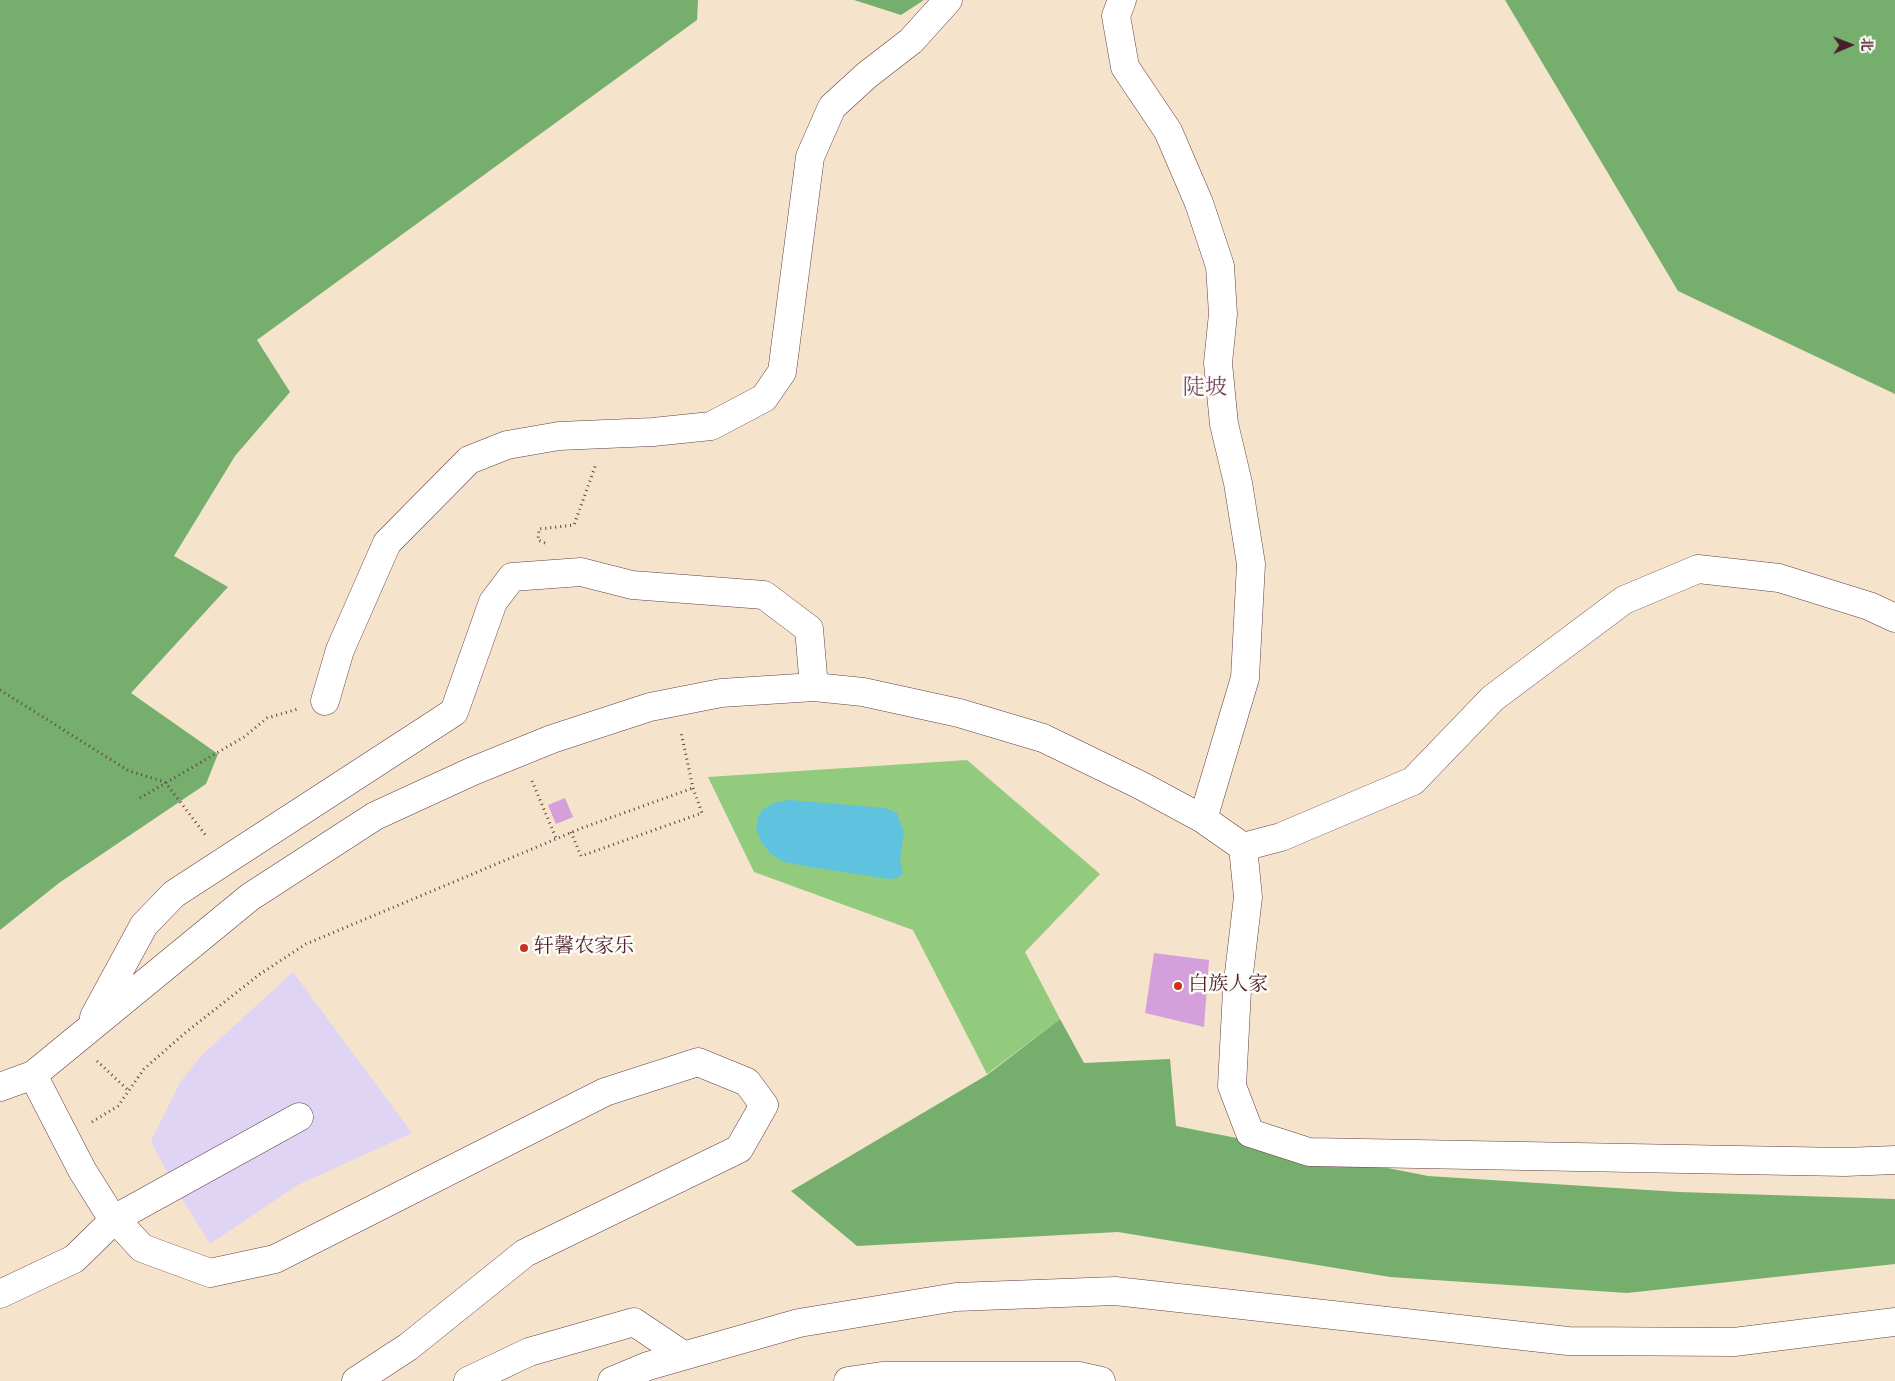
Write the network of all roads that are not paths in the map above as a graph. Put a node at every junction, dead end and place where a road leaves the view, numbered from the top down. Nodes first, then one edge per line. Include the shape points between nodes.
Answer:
1 (948, 0) edge
2 (1122, 0) edge
3 (1895, 618) edge
4 (814, 687) junction
5 (325, 701) road end
6 (1203, 819) junction
7 (1244, 847) junction
8 (82, 1033) junction
9 (33, 1075) junction
10 (0, 1087) edge
11 (299, 1117) dead end
12 (1895, 1160) edge
13 (112, 1214) junction
14 (0, 1294) edge
15 (1895, 1322) edge
16 (684, 1355) junction
17 (356, 1381) edge
18 (468, 1381) edge
19 (612, 1381) edge
20 (848, 1381) edge
21 (1101, 1381) edge

1 - 5 main road via 911,41 832,107 810,157 782,372 764,398 711,426 559,436 507,445 469,460 387,543 340,650
2 - 6 main road via 1116,16 1125,67 1168,131 1199,203 1220,266 1223,314 1218,363 1224,424 1238,483 1251,564 1245,678
3 - 7 main road via 1869,606 1779,578 1698,569 1624,600 1493,698 1412,781 1282,837
4 - 6 main road via 863,692 1043,738
4 - 8 main road via 721,692 650,707 552,739 374,816 250,897
4 - 8 main road via 809,629 764,595 632,585 581,572 512,578 493,602 454,712 174,894 144,925
6 - 7 main road
7 - 12 main road via 1248,897 1232,1086 1250,1133 1309,1152 1845,1162
8 - 9 main road
9 - 10 main road
9 - 13 main road via 82,1170
11 - 13 main road
13 - 14 main road via 74,1259
13 - 17 main road via 142,1248 210,1273 275,1259 605,1092 698,1062 746,1082 764,1105 739,1149 525,1253 408,1347
15 - 16 main road via 1734,1342 1568,1341 1115,1291 956,1297 799,1324
16 - 18 main road via 634,1322 529,1352
16 - 19 main road
20 - 21 main road via 882,1376 1079,1376

